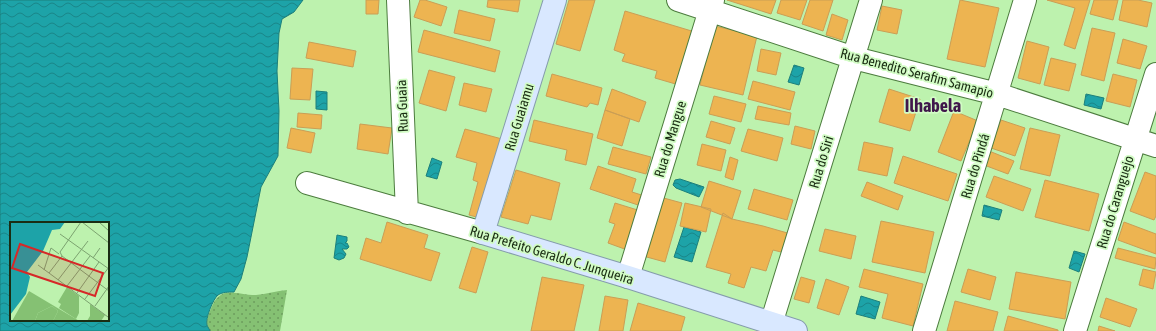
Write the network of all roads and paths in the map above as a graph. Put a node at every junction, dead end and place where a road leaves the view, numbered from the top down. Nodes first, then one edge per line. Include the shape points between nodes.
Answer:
1 (398, 0) edge
2 (555, 0) edge
3 (678, 0) edge
4 (871, 0) edge
5 (1025, 0) edge
6 (711, 5) edge
7 (854, 58) junction
8 (1156, 74) edge
9 (997, 94) junction
10 (1135, 140) junction
11 (1156, 146) edge
12 (307, 183) dead end
13 (407, 212) junction
14 (483, 233) junction
15 (628, 277) junction
16 (771, 324) junction
17 (796, 331) edge
18 (924, 331) edge
19 (1075, 331) edge

1 - 13 street, Rua Guaia
2 - 14 main road, Rua Guaiamu
3 - 6 street, Rua Benedito Serafim Samapio
4 - 7 street, Rua do Siri
5 - 9 street, Rua do Pindá
6 - 7 street, Rua Benedito Serafim Samapio
6 - 15 street, Rua do Mangue
7 - 9 street, Rua Benedito Serafim Samapio
7 - 16 street, Rua do Siri
8 - 10 street, Rua do Caranguejo
9 - 10 street, Rua Benedito Serafim Samapio
9 - 18 street, Rua do Pindá
10 - 11 street, Rua Benedito Serafim Samapio
10 - 19 street, Rua do Caranguejo
12 - 13 street, Rua Prefeito Geraldo C. Junqueira
13 - 14 street, Rua Prefeito Geraldo C. Junqueira
14 - 15 main road, Rua Prefeito Geraldo C. Junqueira
15 - 16 main road, Rua Prefeito Geraldo C. Junqueira
16 - 17 main road, Rua Prefeito Geraldo C. Junqueira

